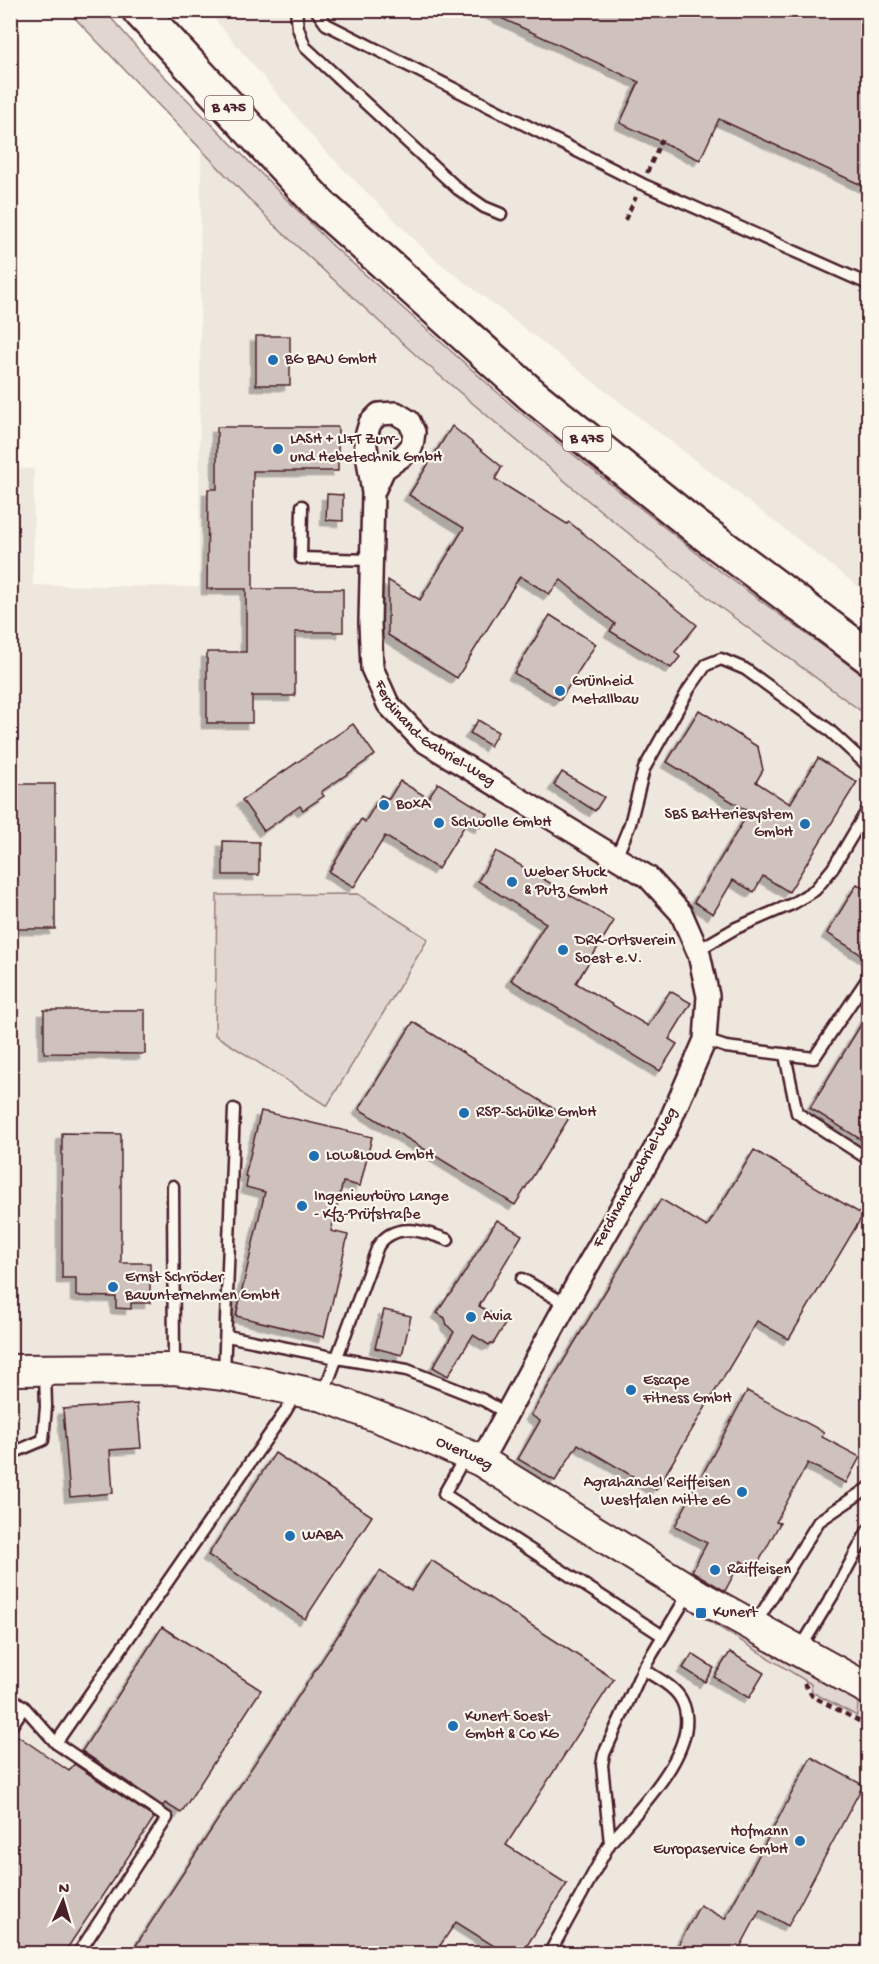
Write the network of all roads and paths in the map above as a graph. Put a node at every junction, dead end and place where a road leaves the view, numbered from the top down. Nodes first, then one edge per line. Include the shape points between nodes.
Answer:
1 (139, 10) edge
2 (296, 10) edge
3 (316, 10) edge
4 (501, 214) dead end
5 (868, 284) edge
6 (373, 493) dead end
7 (302, 506) dead end
8 (371, 560) junction
9 (868, 656) edge
10 (868, 766) edge
11 (868, 809) edge
12 (616, 858) junction
13 (698, 950) junction
14 (868, 978) edge
15 (705, 1040) junction
16 (785, 1055) junction
17 (234, 1109) dead end
18 (868, 1159) edge
19 (173, 1186) dead end
20 (448, 1240) dead end
21 (522, 1279) dead end
22 (567, 1304) junction
23 (226, 1335) junction
24 (337, 1358) junction
25 (45, 1368) junction
26 (174, 1369) junction
27 (10, 1370) edge
28 (224, 1375) junction
29 (310, 1393) junction
30 (508, 1414) junction
31 (10, 1454) edge
32 (474, 1457) junction
33 (868, 1488) edge
34 (868, 1530) edge
35 (690, 1590) junction
36 (754, 1626) junction
37 (663, 1636) junction
38 (800, 1651) junction
39 (643, 1670) junction
40 (868, 1689) edge
41 (10, 1697) edge
42 (24, 1707) junction
43 (10, 1728) edge
44 (56, 1743) junction
45 (610, 1843) junction
46 (78, 1953) edge
47 (549, 1953) edge

1 - 9 highway, B 475 via 320,205 532,395 696,527
2 - 4 lane via 297,28 305,47 458,189
3 - 5 lane via 326,24 642,184
6 - 8 street, Ferdinand-Gabriel-Weg
7 - 8 lane via 301,558
8 - 12 street, Ferdinand-Gabriel-Weg via 372,668 388,704 422,740
10 - 12 lane via 828,729 745,669 721,658 706,664 644,769 630,824
11 - 13 lane via 833,868 815,890
12 - 13 street, Ferdinand-Gabriel-Weg via 648,877 681,913
13 - 15 street, Ferdinand-Gabriel-Weg via 708,996
14 - 16 lane via 814,1058
15 - 16 lane via 726,1047
15 - 22 street, Ferdinand-Gabriel-Weg via 666,1130
16 - 18 lane via 797,1113
17 - 23 lane
19 - 26 lane
20 - 24 lane via 411,1229 384,1238
21 - 22 lane
22 - 30 street, Ferdinand-Gabriel-Weg
23 - 24 lane
23 - 28 lane
24 - 29 lane
24 - 30 lane via 407,1370
25 - 26 street, Overweg
25 - 27 street, Overweg
25 - 31 lane via 43,1440
26 - 28 street, Overweg
28 - 29 street, Overweg
29 - 32 street, Overweg
29 - 44 lane via 272,1432
30 - 32 street, Ferdinand-Gabriel-Weg
32 - 35 street, Overweg
32 - 37 lane via 444,1494
33 - 36 lane via 819,1521
34 - 38 lane
35 - 36 street, Overweg
35 - 37 lane
36 - 38 street, Overweg
37 - 39 lane
38 - 40 street, Overweg
39 - 45 lane via 604,1754
39 - 45 lane via 675,1691 683,1701 685,1730 663,1780
41 - 42 lane
42 - 43 lane
42 - 44 lane
44 - 46 lane via 167,1818
45 - 47 lane

